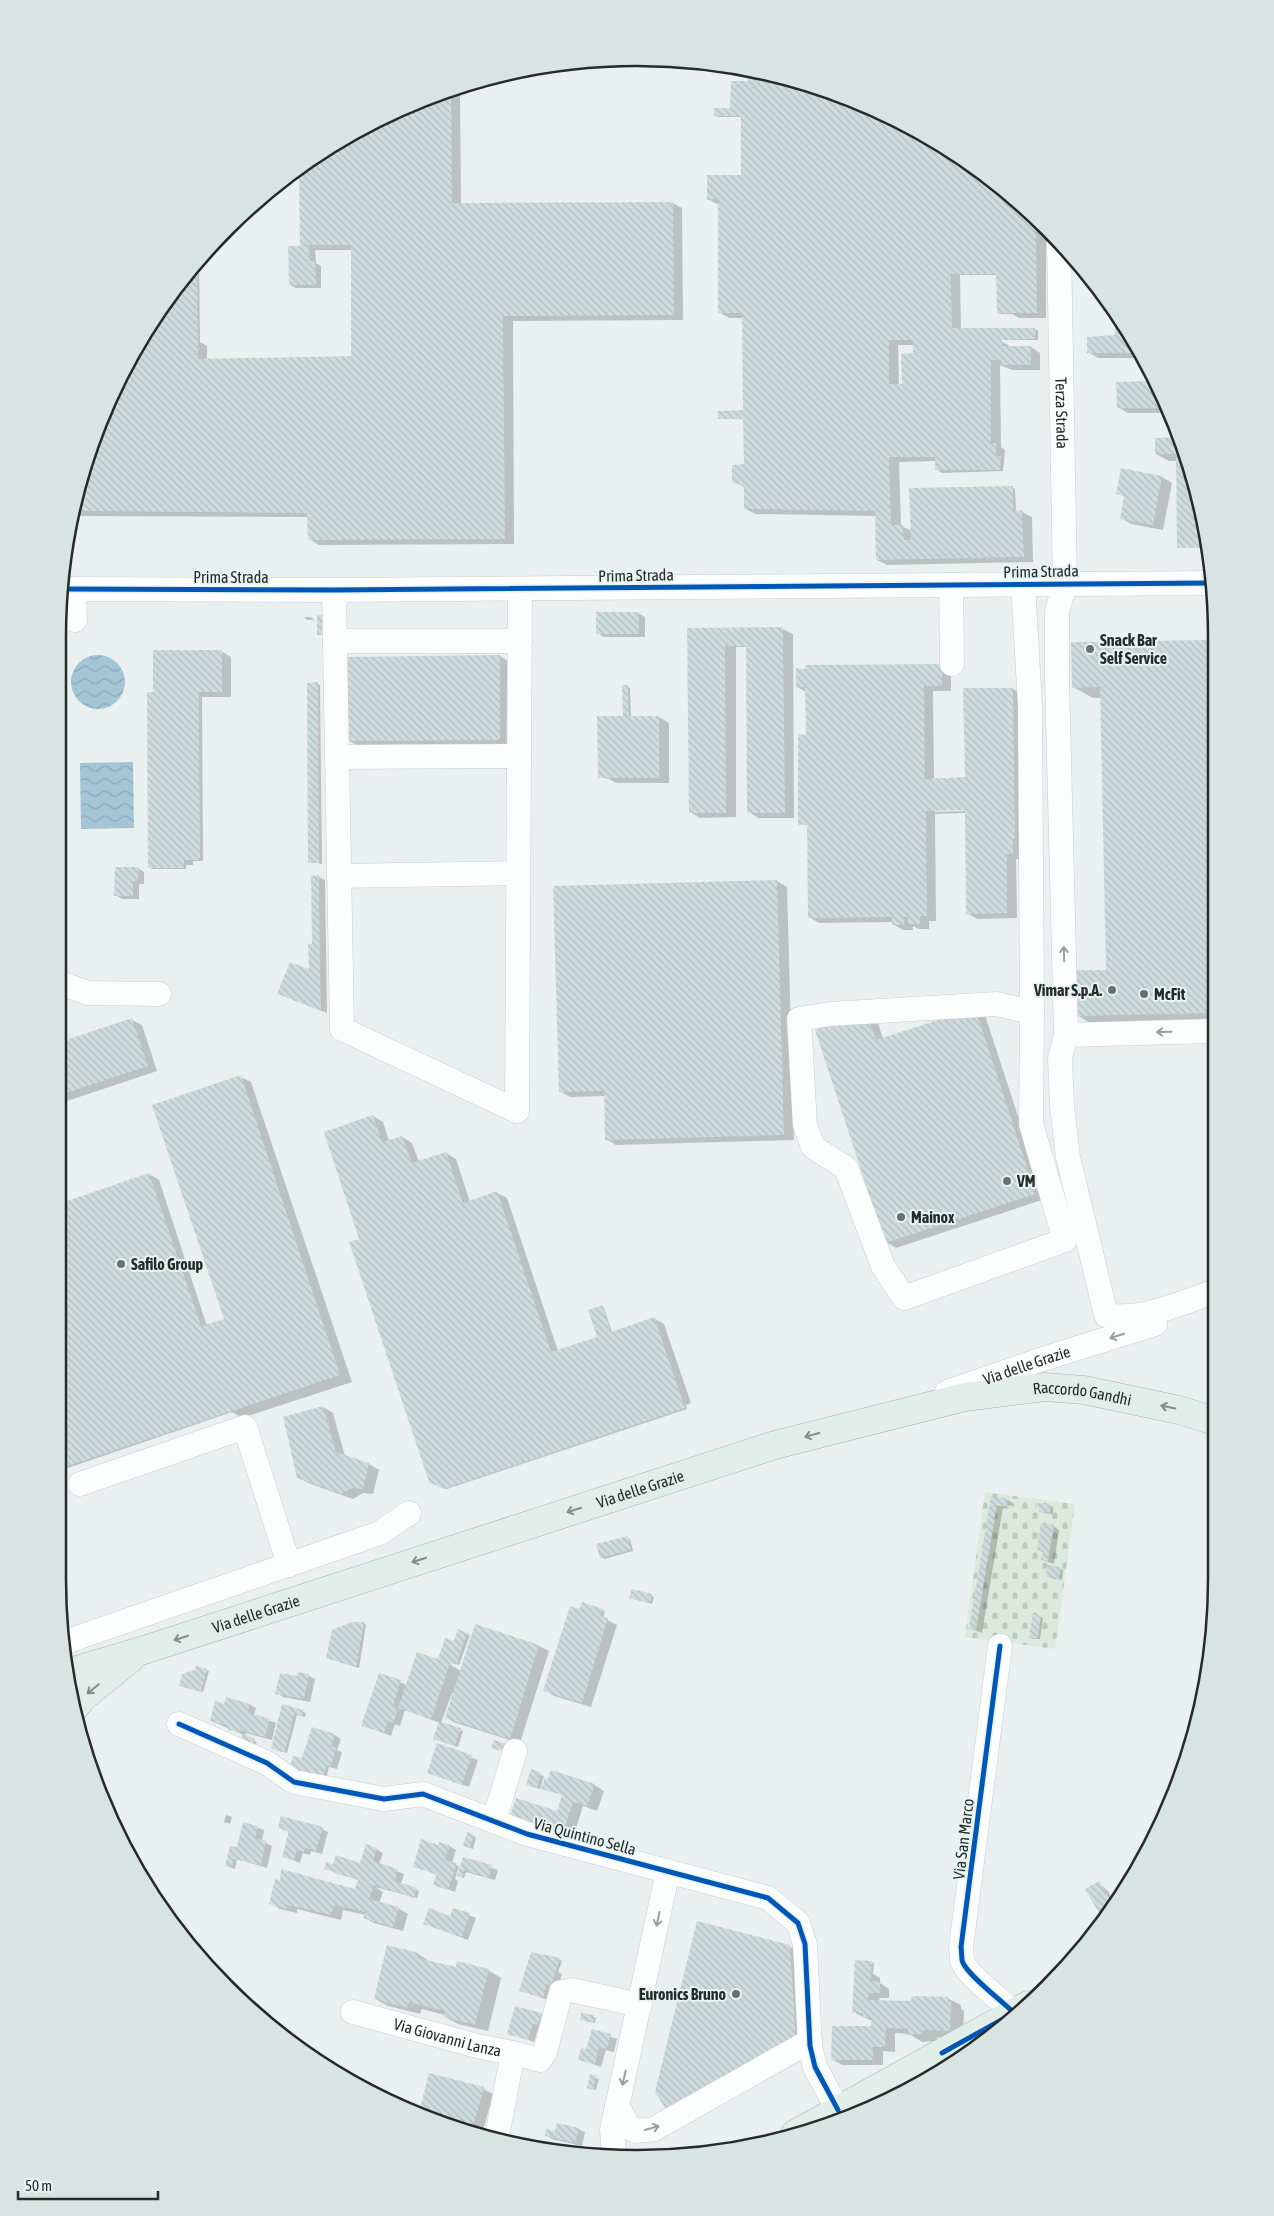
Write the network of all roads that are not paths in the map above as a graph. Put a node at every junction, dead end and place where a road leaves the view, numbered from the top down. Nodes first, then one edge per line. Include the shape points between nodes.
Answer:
1 (1059, 253) edge
2 (1205, 583) edge
3 (1023, 584) junction
4 (1065, 584) junction
5 (951, 585) junction
6 (68, 589) edge
7 (520, 589) junction
8 (334, 590) junction
9 (68, 592) edge
10 (75, 620) dead end
11 (335, 641) junction
12 (520, 641) junction
13 (952, 664) dead end
14 (519, 756) junction
15 (337, 757) junction
16 (518, 873) junction
17 (339, 876) junction
18 (66, 984) edge
19 (159, 994) dead end
20 (1032, 1012) junction
21 (1208, 1031) edge
22 (1066, 1035) junction
23 (1208, 1294) edge
24 (1208, 1308) edge
25 (1208, 1419) edge
26 (859, 1422) junction
27 (80, 1484) dead end
28 (409, 1513) dead end
29 (289, 1565) junction
30 (70, 1639) edge
31 (1000, 1646) dead end
32 (141, 1651) junction
33 (74, 1670) edge
34 (80, 1702) edge
35 (179, 1724) dead end
36 (515, 1750) dead end
37 (494, 1821) junction
38 (668, 1871) junction
39 (640, 2005) junction
40 (1015, 2006) edge
41 (353, 2012) dead end
42 (810, 2041) junction
43 (966, 2045) edge
44 (513, 2053) junction
45 (940, 2062) edge
46 (935, 2065) edge
47 (911, 2079) edge
48 (893, 2089) edge
49 (617, 2106) junction
50 (853, 2107) edge
51 (828, 2116) edge
52 (498, 2132) edge
53 (614, 2149) edge

1 - 4 street, Terza Strada
2 - 4 street, Prima Strada
3 - 4 street, Prima Strada
3 - 5 street, Prima Strada
3 - 20 street via 1030,705
22 -> 4 street, Terza Strada via 1057,612
5 - 7 street, Prima Strada
5 - 13 street
6 - 8 street, Prima Strada
7 - 8 street, Prima Strada
7 - 12 street
8 - 11 street
9 - 10 street
11 - 12 street
11 - 15 street
12 - 14 street
14 - 15 street
14 - 16 street
15 - 17 street
16 - 17 street
16 - 17 street via 517,1111 342,1029
18 - 19 street via 88,993
20 - 20 street via 1031,1124 1065,1240 904,1298 883,1266 846,1168 813,1147 805,1125 799,1019 839,1013 996,1004
21 -> 22 street
22 - 23 street, Terza Strada via 1060,1058 1068,1157 1106,1315 1120,1318 1146,1314
24 -> 26 street, Via delle Grazie via 1046,1358
25 -> 26 main road, Raccordo Gandhi via 1093,1392 1046,1387 965,1397
26 -> 32 main road, Via delle Grazie via 775,1445
27 - 29 street via 245,1427
28 - 29 street via 380,1533
29 - 30 street
31 - 40 street, Via San Marco via 961,1947 963,1962 970,1974 998,1997
32 - 33 main road, Via delle Grazie
32 -> 34 main road
35 - 37 street, Via Quintino Sella via 267,1763 294,1782 384,1799 423,1794
36 - 37 street
37 - 38 street, Via Quintino Sella via 527,1834
38 -> 39 street
38 - 42 street, Via Quintino Sella via 768,1898 798,1923 805,1944
39 - 44 street via 566,1991 546,2052 540,2060
39 -> 49 street
41 - 44 street, Via Giovanni Lanza
49 -> 42 street via 629,2127 636,2131 654,2129
42 - 51 street, Via Quintino Sella
43 - 45 main road, Via San Marco
44 - 52 street, Via Giovanni Lanza
46 - 47 main road, Via San Marco
48 - 50 main road, Via San Marco
49 - 53 street via 612,2130

